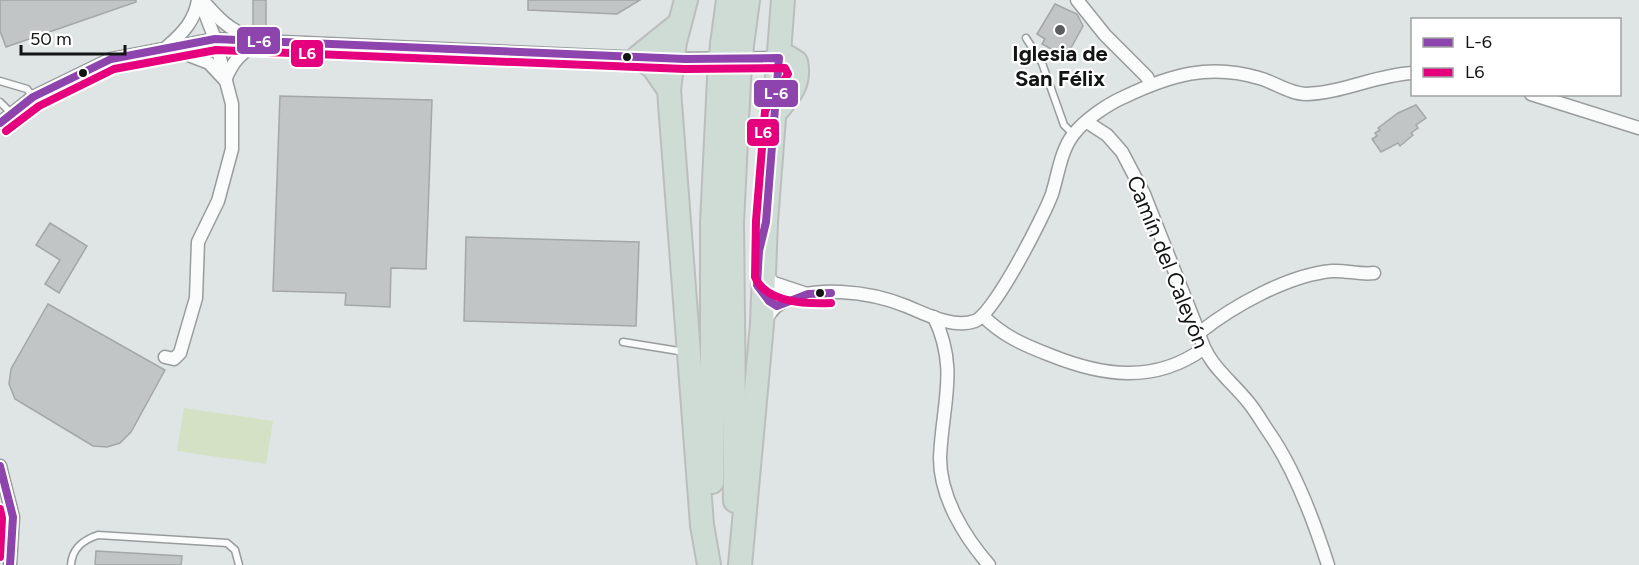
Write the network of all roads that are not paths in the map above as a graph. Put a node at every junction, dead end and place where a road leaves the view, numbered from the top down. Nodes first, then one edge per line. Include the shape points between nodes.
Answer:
1 (200, 0) edge
2 (686, 0) edge
3 (728, 0) edge
4 (748, 0) edge
5 (1077, 0) edge
6 (785, 2) edge
7 (679, 24) junction
8 (1026, 38) dead end
9 (214, 39) junction
10 (263, 41) junction
11 (732, 44) junction
12 (168, 47) junction
13 (638, 57) junction
14 (779, 58) junction
15 (678, 59) junction
16 (1411, 73) edge
17 (729, 79) junction
18 (225, 80) junction
19 (0, 81) edge
20 (1151, 85) junction
21 (669, 90) junction
22 (1537, 96) edge
23 (33, 97) junction
24 (0, 102) edge
25 (11, 113) junction
26 (1087, 122) junction
27 (0, 123) edge
28 (1639, 128) edge
29 (1073, 134) junction
30 (1374, 273) dead end
31 (766, 286) junction
32 (808, 294) junction
33 (983, 316) junction
34 (934, 317) junction
35 (1199, 333) junction
36 (623, 342) dead end
37 (1203, 349) junction
38 (689, 353) junction
39 (165, 357) dead end
40 (0, 466) edge
41 (10, 565) edge
42 (71, 565) edge
43 (239, 565) edge
44 (710, 565) edge
45 (738, 565) edge
46 (989, 565) edge
47 (1328, 565) edge

1 - 9 street
1 - 10 street via 234,32
1 - 12 street via 184,32
2 - 7 highway
3 - 11 highway
4 - 11 highway
5 - 20 street
6 - 14 highway
7 - 13 highway
7 - 15 highway
8 - 29 lane via 1042,63 1064,125
9 - 10 street
9 - 12 street
9 - 18 street
10 - 13 street
10 - 18 street via 242,51
11 - 17 highway, bridge
12 - 18 street via 208,63
12 - 23 street via 111,59
13 - 15 street
13 - 21 highway via 652,67
14 - 15 street
14 - 31 highway via 788,57 796,62 799,75 775,113 766,222
15 - 21 highway
16 - 20 street via 1303,94 1222,70 1202,70
17 - 44 highway via 712,223
17 - 45 highway
18 - 39 street via 232,104 232,149 218,201 198,242 196,298 180,353 174,358
19 - 23 lane via 27,89
20 - 26 street via 1121,98
21 - 38 highway
22 - 28 street
23 - 25 street
24 - 25 lane
25 - 27 street
26 - 29 street
26 - 35 street, Camín del Caleyón via 1107,135 1122,152 1144,194
29 - 33 street via 1040,221
30 - 35 street via 1332,271 1306,277 1261,294
31 - 32 street
31 - 32 street via 774,283
31 - 45 highway via 747,511
32 - 34 street via 873,296
33 - 34 street via 961,323
33 - 37 street via 1006,337 1082,368 1105,373 1170,367
34 - 46 street via 945,340 948,369 942,477 966,536
35 - 37 street, Camín del Caleyón
36 - 38 lane
37 - 47 street, Camín del Caleyón via 1211,364 1248,403 1272,436
38 - 44 highway via 702,525
40 - 41 street via 13,517
42 - 43 lane via 72,554 86,539 98,535 227,543 235,550

